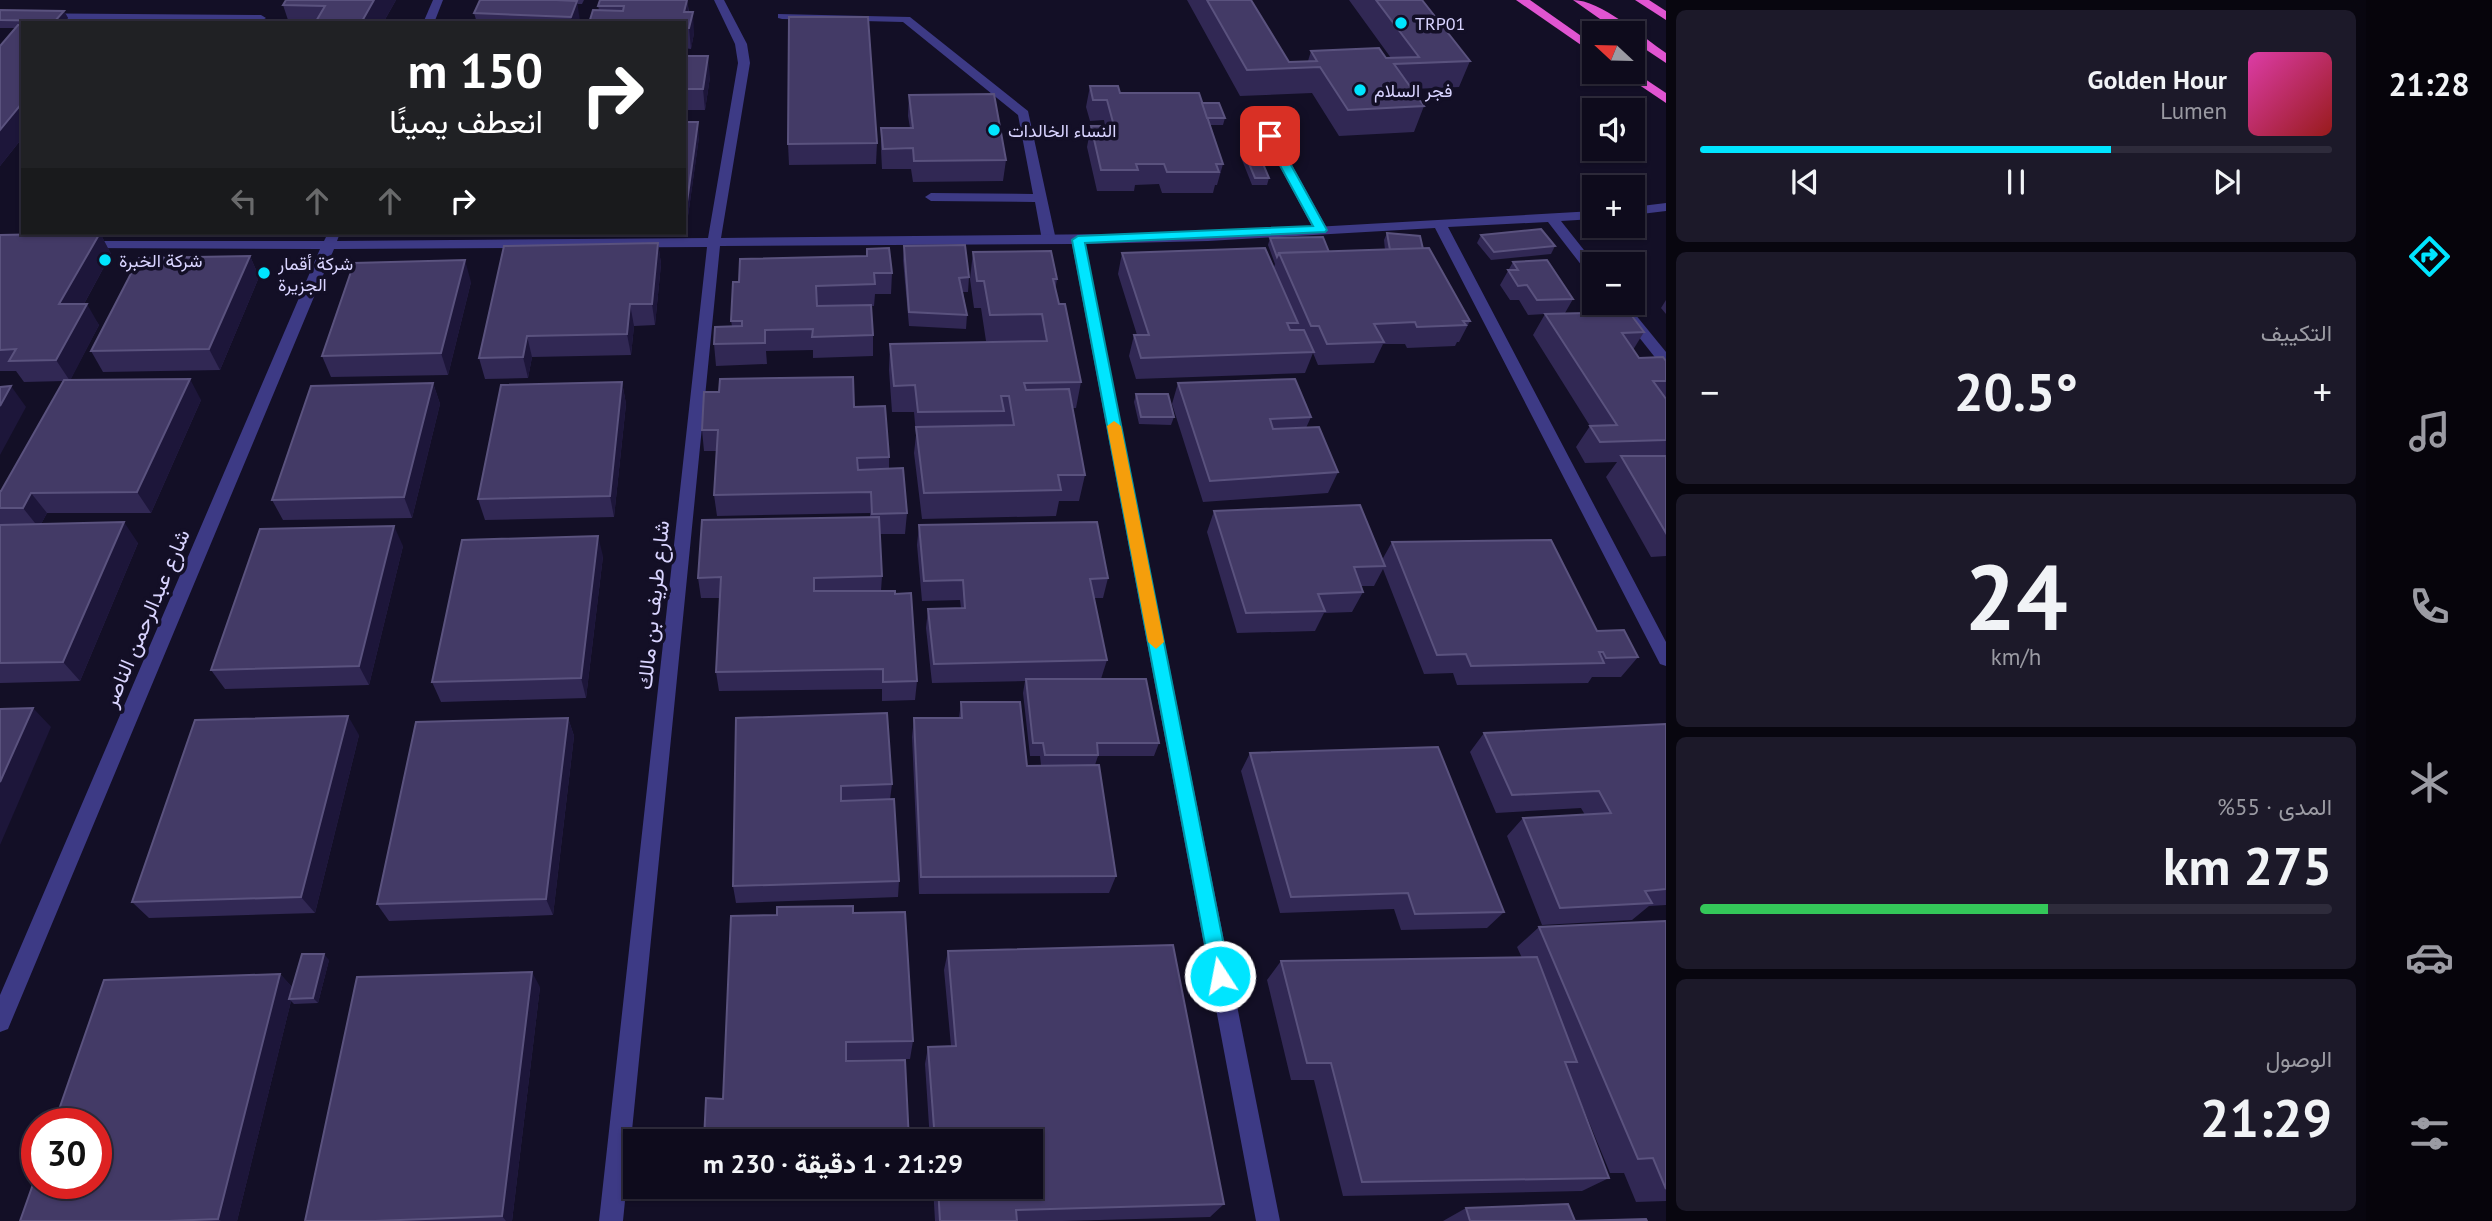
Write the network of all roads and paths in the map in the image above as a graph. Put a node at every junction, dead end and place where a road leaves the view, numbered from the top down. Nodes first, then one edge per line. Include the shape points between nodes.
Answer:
1 (59, 0) edge
2 (125, 0) edge
3 (438, 0) edge
4 (719, 0) edge
5 (1522, 0) edge
6 (1579, 0) edge
7 (1641, 0) edge
8 (0, 16) edge
9 (46, 16) junction
10 (782, 16) dead end
11 (1666, 16) edge
12 (112, 17) junction
13 (261, 18) dead end
14 (429, 21) edge
15 (1610, 21) edge
16 (1582, 42) edge
17 (1645, 44) edge
18 (1666, 59) edge
19 (1644, 84) edge
20 (1666, 99) edge
21 (1257, 113) dead end
22 (932, 197) dead end
23 (1042, 198) junction
24 (1666, 207) edge
25 (1645, 210) edge
26 (1582, 216) edge
27 (1553, 220) junction
28 (1441, 226) junction
29 (1321, 230) junction
30 (331, 239) edge
31 (1049, 240) junction
32 (1078, 240) junction
33 (714, 242) junction
34 (68, 244) edge
35 (1582, 257) edge
36 (1629, 315) edge
37 (1666, 362) edge
38 (1666, 659) edge
39 (0, 1021) edge
40 (611, 1221) edge
41 (1268, 1221) edge

1 - 9 street
2 - 12 street
3 - 14 street
4 - 33 street, شارع طريف بن مالك via 741,44 744,63
5 - 16 highway
6 - 15 highway
7 - 11 highway
8 - 9 street
9 - 12 street
10 - 23 street via 905,19 1024,114
12 - 13 street
17 - 18 highway
19 - 20 highway
21 - 29 street
22 - 23 street
23 - 31 street
24 - 25 street
26 - 27 street
27 - 28 street
27 - 35 street
28 - 29 street
28 - 38 street
29 - 32 street
30 - 33 street
30 - 34 street
30 - 39 street, شارع عبدالرحمن الناصر
31 - 32 street
31 - 33 street
32 - 41 street
33 - 40 street, شارع طريف بن مالك
36 - 37 street

